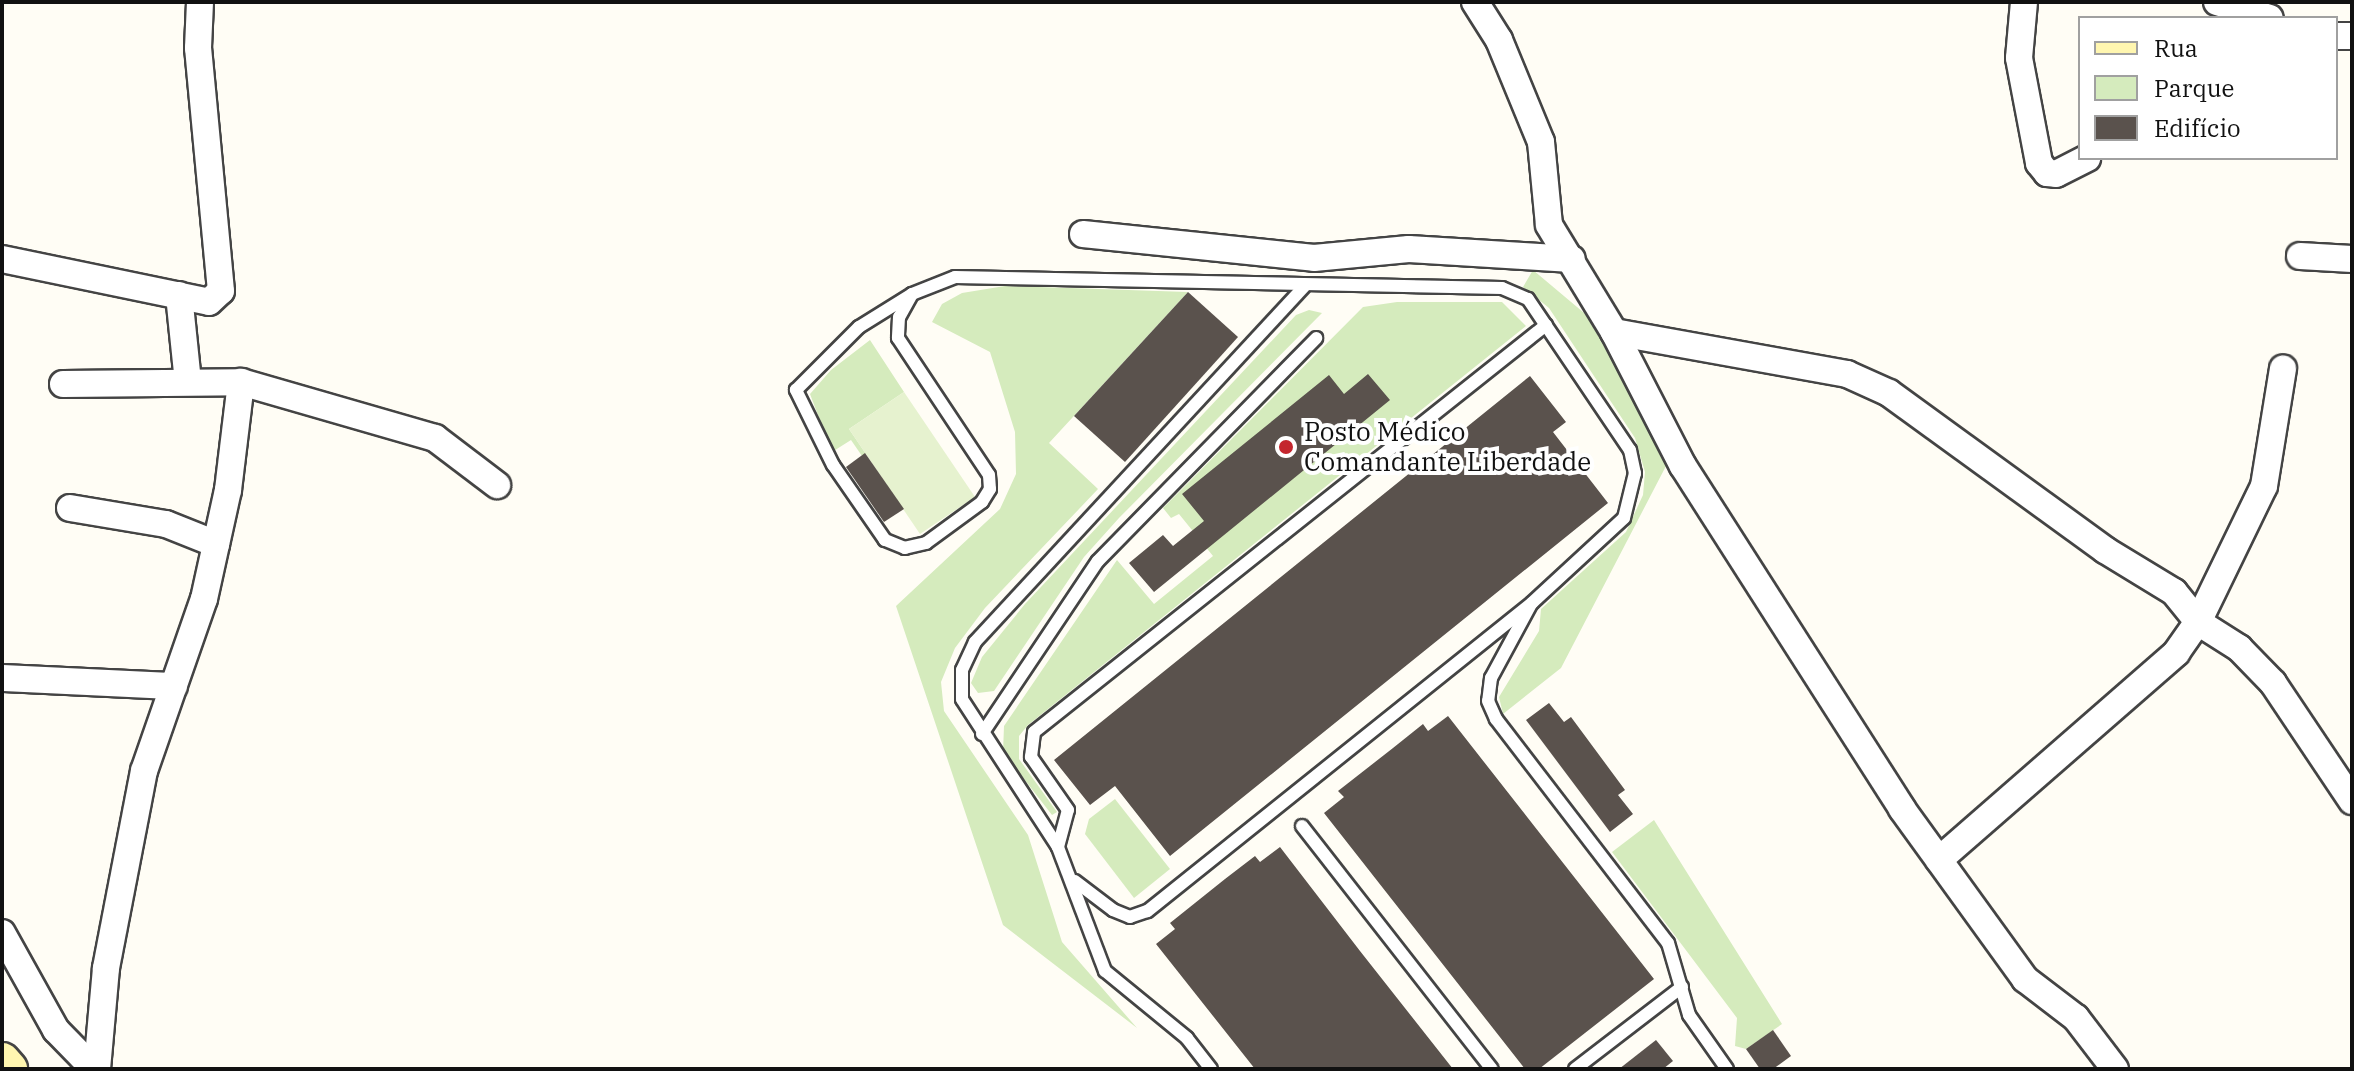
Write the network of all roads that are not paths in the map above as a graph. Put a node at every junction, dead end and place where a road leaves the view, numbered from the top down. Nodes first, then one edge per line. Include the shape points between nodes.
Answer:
1 (200, 2) edge
2 (1475, 2) edge
3 (2024, 2) edge
4 (2217, 2) edge
5 (2242, 13) edge
6 (2083, 160) edge
7 (1083, 234) dead end
8 (2300, 256) dead end
9 (2, 259) edge
10 (1572, 259) junction
11 (2352, 259) edge
12 (1305, 286) junction
13 (912, 294) junction
14 (179, 295) junction
15 (1546, 325) junction
16 (1614, 332) junction
17 (1316, 338) dead end
18 (2283, 369) dead end
19 (188, 382) junction
20 (241, 382) junction
21 (63, 384) dead end
22 (497, 485) dead end
23 (70, 508) dead end
24 (216, 544) junction
25 (1532, 603) junction
26 (2198, 622) junction
27 (2, 678) edge
28 (174, 686) junction
29 (982, 734) junction
30 (2352, 801) edge
31 (1302, 826) dead end
32 (1058, 847) junction
33 (1939, 860) junction
34 (1075, 881) junction
35 (2, 933) edge
36 (1682, 987) junction
37 (2, 1061) edge
38 (9, 1069) edge
39 (95, 1069) edge
40 (1211, 1069) edge
41 (1492, 1069) edge
42 (1575, 1069) edge
43 (1727, 1069) edge
44 (2115, 1069) edge

1 - 14 street via 198,48 221,291 209,302
2 - 10 street via 1499,40 1541,142 1549,225
3 - 6 street via 2019,58 2039,163 2047,173 2056,174
4 - 5 street
7 - 10 street via 1314,258 1409,249
8 - 11 street
9 - 14 street
10 - 16 street
12 - 13 lane via 955,277
12 - 15 lane via 1502,288 1528,299
12 - 29 lane via 975,642 962,670 962,699
13 - 13 lane via 899,317 898,338 989,475 990,489 982,502 926,543 905,548 885,540 833,465 796,390 859,327
14 - 19 street
15 - 25 lane via 1630,450 1635,473 1624,518
15 - 32 lane via 1034,732 1031,757 1068,810
16 - 26 street via 1847,374 1889,393 2105,550 2174,592
16 - 33 street via 1683,466
17 - 29 lane via 1098,561
18 - 26 street via 2264,486
19 - 20 street
19 - 21 street
20 - 22 street via 435,438
20 - 24 street
23 - 24 street via 166,524
24 - 28 street via 204,599
25 - 34 lane via 1147,911 1130,917 1113,910
25 - 36 lane via 1491,678 1488,701 1496,719 1668,943
26 - 30 street via 2239,648 2273,683
26 - 33 street via 2176,653
27 - 28 street
28 - 39 street via 144,771 106,968
29 - 32 lane
31 - 41 lane
32 - 34 lane
33 - 44 street via 2025,979 2076,1018
34 - 40 lane via 1105,971 1187,1038
35 - 39 street via 56,1030
36 - 42 lane
36 - 43 lane via 1689,1015
37 - 38 street

